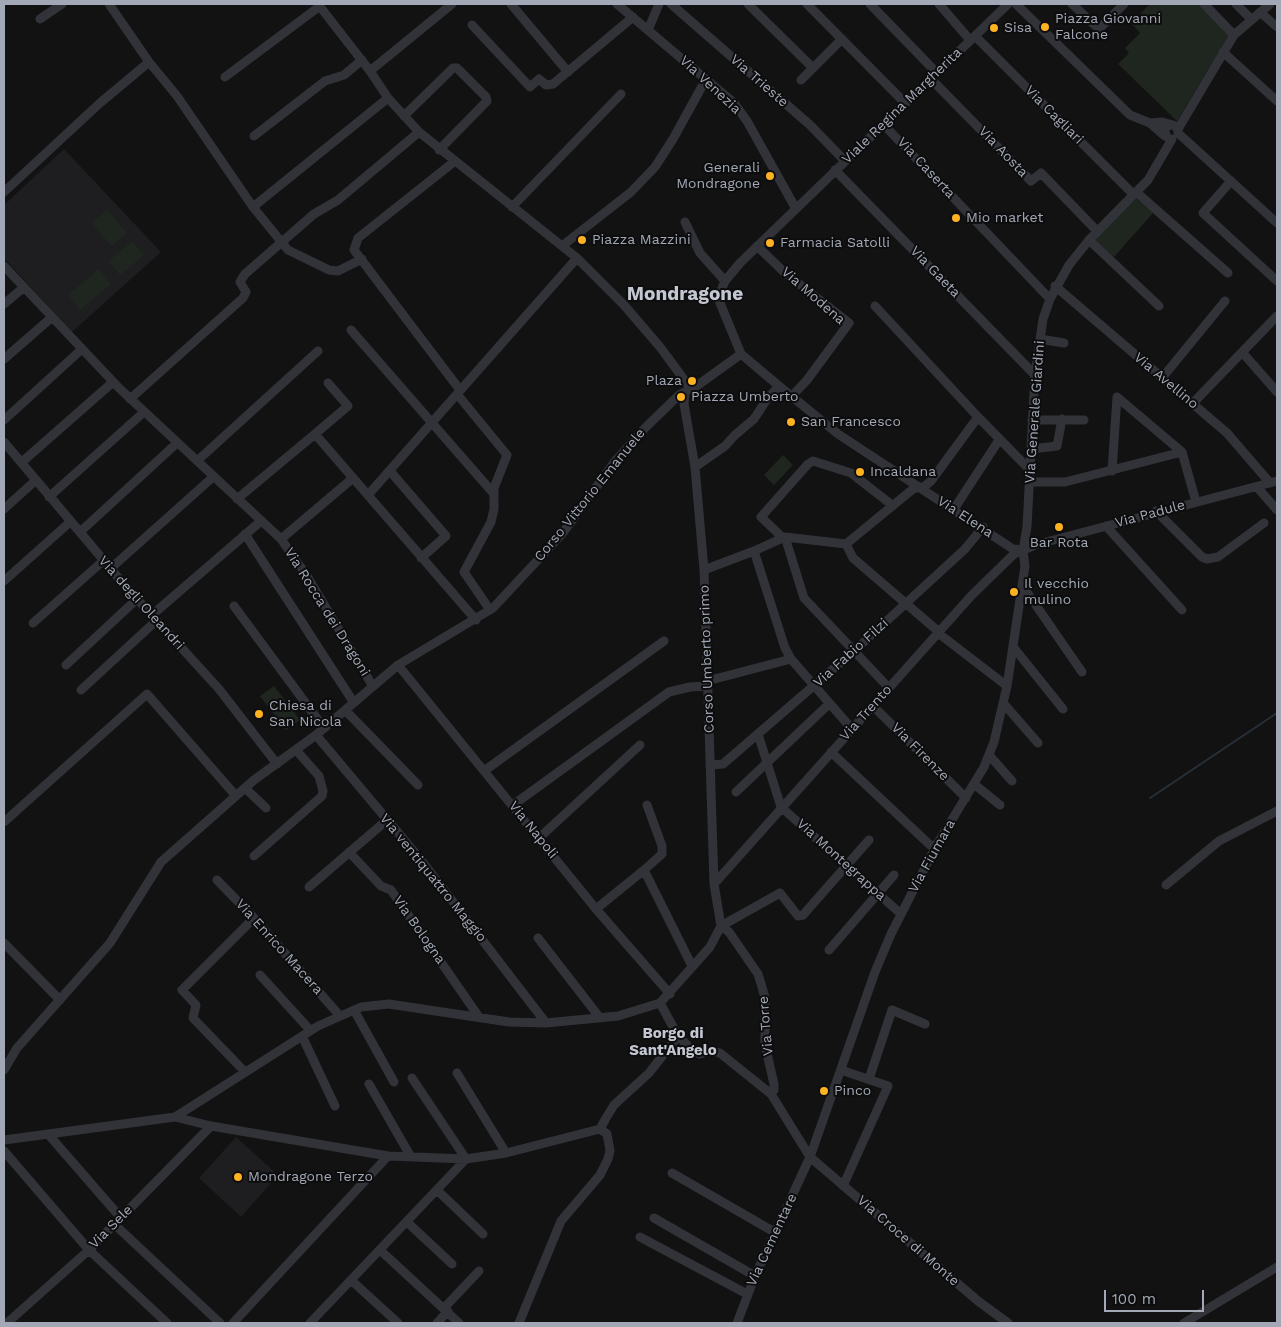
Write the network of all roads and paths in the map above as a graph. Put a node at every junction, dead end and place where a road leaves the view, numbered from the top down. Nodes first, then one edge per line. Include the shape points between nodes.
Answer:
1 (62, 4) edge
2 (109, 4) edge
3 (452, 4) edge
4 (511, 4) edge
5 (618, 4) edge
6 (659, 4) edge
7 (671, 4) edge
8 (748, 4) edge
9 (807, 4) edge
10 (870, 4) edge
11 (939, 4) edge
12 (1009, 4) edge
13 (1072, 4) edge
14 (1124, 4) edge
15 (1204, 4) edge
16 (1236, 4) edge
17 (1270, 4) edge
18 (319, 5) edge
19 (1260, 12) junction
20 (633, 17) junction
21 (1251, 19) junction
22 (40, 20) dead end
23 (472, 25) dead end
24 (1277, 27) edge
25 (648, 30) junction
26 (1234, 35) junction
27 (973, 38) junction
28 (842, 39) junction
29 (1223, 52) junction
30 (362, 60) junction
31 (149, 62) junction
32 (813, 68) junction
33 (370, 71) junction
34 (568, 72) junction
35 (933, 75) junction
36 (225, 77) dead end
37 (706, 79) junction
38 (801, 80) dead end
39 (621, 94) dead end
40 (388, 98) junction
41 (1277, 101) edge
42 (906, 103) junction
43 (404, 116) junction
44 (884, 125) junction
45 (419, 132) junction
46 (1173, 132) junction
47 (254, 136) dead end
48 (439, 150) junction
49 (454, 161) junction
50 (845, 161) junction
51 (836, 170) junction
52 (1231, 181) junction
53 (4, 192) edge
54 (1135, 193) junction
55 (253, 207) junction
56 (512, 207) junction
57 (796, 208) junction
58 (684, 222) dead end
59 (1277, 223) edge
60 (1097, 231) junction
61 (1089, 240) junction
62 (281, 243) junction
63 (562, 246) junction
64 (757, 246) junction
65 (577, 258) junction
66 (362, 259) junction
67 (4, 266) edge
68 (1228, 273) dead end
69 (725, 281) junction
70 (1277, 281) edge
71 (1055, 286) junction
72 (23, 288) junction
73 (1050, 299) junction
74 (1225, 301) dead end
75 (4, 304) edge
76 (876, 306) dead end
77 (1159, 306) dead end
78 (1277, 316) edge
79 (51, 318) junction
80 (351, 330) dead end
81 (1040, 339) junction
82 (1064, 343) dead end
83 (82, 350) junction
84 (318, 351) dead end
85 (1242, 352) junction
86 (741, 354) junction
87 (4, 359) edge
88 (1035, 375) junction
89 (1162, 378) junction
90 (113, 382) junction
91 (328, 383) dead end
92 (779, 386) junction
93 (688, 391) junction
94 (458, 392) junction
95 (1277, 392) edge
96 (792, 396) junction
97 (130, 399) junction
98 (1193, 403) junction
99 (144, 412) junction
100 (978, 417) junction
101 (4, 420) edge
102 (1032, 420) junction
103 (1062, 420) junction
104 (1084, 420) dead end
105 (432, 422) junction
106 (315, 434) junction
107 (999, 440) junction
108 (4, 442) edge
109 (177, 443) junction
110 (1031, 449) junction
111 (1182, 452) junction
112 (197, 461) junction
113 (22, 462) junction
114 (695, 468) junction
115 (1030, 470) junction
116 (390, 471) junction
117 (1112, 471) junction
118 (213, 477) junction
119 (353, 478) junction
120 (36, 480) junction
121 (1030, 482) junction
122 (1273, 482) edge
123 (920, 487) junction
124 (1257, 487) junction
125 (494, 494) junction
126 (368, 495) junction
127 (49, 497) junction
128 (237, 500) junction
129 (1196, 502) junction
130 (892, 505) junction
131 (4, 509) edge
132 (954, 509) junction
133 (1277, 510) edge
134 (1156, 511) junction
135 (261, 521) junction
136 (70, 522) junction
137 (1264, 523) dead end
138 (1106, 526) junction
139 (983, 527) junction
140 (80, 532) junction
141 (245, 534) junction
142 (784, 537) junction
143 (281, 539) junction
144 (846, 544) junction
145 (1024, 550) junction
146 (754, 551) junction
147 (421, 558) junction
148 (104, 561) junction
149 (110, 569) junction
150 (704, 570) junction
151 (4, 581) edge
152 (1022, 585) junction
153 (137, 599) junction
154 (906, 603) junction
155 (234, 606) dead end
156 (490, 610) junction
157 (1182, 610) dead end
158 (154, 618) junction
159 (476, 620) junction
160 (33, 623) dead end
161 (938, 632) junction
162 (664, 641) dead end
163 (1014, 648) junction
164 (854, 651) junction
165 (791, 659) junction
166 (398, 664) junction
167 (66, 665) dead end
168 (1082, 672) dead end
169 (707, 683) junction
170 (372, 685) junction
171 (814, 686) junction
172 (1008, 686) junction
173 (889, 688) junction
174 (81, 690) dead end
175 (354, 703) junction
176 (829, 704) junction
177 (1004, 704) junction
178 (873, 706) junction
179 (1062, 709) dead end
180 (345, 710) junction
181 (324, 728) junction
182 (852, 729) junction
183 (758, 734) junction
184 (316, 735) junction
185 (1038, 743) dead end
186 (640, 744) dead end
187 (296, 750) junction
188 (831, 752) junction
189 (989, 755) junction
190 (767, 762) junction
191 (277, 764) junction
192 (710, 765) junction
193 (484, 771) junction
194 (1012, 781) dead end
195 (974, 784) junction
196 (418, 785) dead end
197 (245, 788) junction
198 (736, 792) dead end
199 (236, 796) junction
200 (966, 798) junction
201 (513, 805) junction
202 (647, 805) dead end
203 (1000, 806) dead end
204 (781, 807) junction
205 (266, 808) dead end
206 (1277, 811) edge
207 (387, 820) junction
208 (4, 822) edge
209 (539, 838) junction
210 (869, 840) dead end
211 (936, 846) junction
212 (349, 852) junction
213 (254, 856) dead end
214 (846, 866) junction
215 (644, 870) junction
216 (894, 875) dead end
217 (217, 880) dead end
218 (714, 884) junction
219 (1166, 885) dead end
220 (309, 887) dead end
221 (878, 894) junction
222 (596, 909) junction
223 (901, 914) junction
224 (254, 918) junction
225 (721, 926) junction
226 (538, 938) dead end
227 (4, 943) edge
228 (829, 950) dead end
229 (692, 966) junction
230 (260, 975) dead end
231 (670, 994) junction
232 (60, 1000) junction
233 (660, 1004) junction
234 (354, 1010) junction
235 (340, 1016) junction
236 (479, 1017) junction
237 (600, 1018) junction
238 (546, 1023) junction
239 (925, 1024) dead end
240 (310, 1030) junction
241 (302, 1036) junction
242 (678, 1036) junction
243 (4, 1070) edge
244 (841, 1070) junction
245 (245, 1072) junction
246 (456, 1073) dead end
247 (412, 1078) dead end
248 (869, 1079) junction
249 (394, 1082) dead end
250 (369, 1084) dead end
251 (771, 1094) junction
252 (335, 1106) dead end
253 (176, 1118) junction
254 (211, 1126) junction
255 (600, 1130) junction
256 (48, 1134) junction
257 (4, 1140) edge
258 (4, 1151) edge
259 (506, 1153) junction
260 (388, 1156) junction
261 (411, 1157) junction
262 (810, 1157) junction
263 (466, 1159) junction
264 (672, 1173) dead end
265 (843, 1186) junction
266 (437, 1190) junction
267 (654, 1218) dead end
268 (117, 1221) junction
269 (407, 1222) junction
270 (776, 1233) junction
271 (483, 1234) dead end
272 (640, 1237) dead end
273 (89, 1250) junction
274 (380, 1250) junction
275 (452, 1264) dead end
276 (1276, 1268) edge
277 (479, 1271) dead end
278 (755, 1276) junction
279 (351, 1280) junction
280 (747, 1294) junction
281 (446, 1309) junction
282 (6, 1323) edge
283 (167, 1323) edge
284 (220, 1323) edge
285 (233, 1323) edge
286 (310, 1323) edge
287 (398, 1323) edge
288 (437, 1323) edge
289 (459, 1323) edge
290 (518, 1323) edge
291 (737, 1323) edge
292 (1008, 1323) edge
293 (1184, 1323) edge

1 - 22 street
2 - 31 street
3 - 33 street
4 - 34 street
5 - 20 street, Via Venezia
6 - 25 street
7 - 50 street, Via Trieste via 810,124
8 - 32 street
9 - 28 street
10 - 35 street
11 - 27 street, Via Cagliari
12 - 27 street, Viale Regina Margherita
12 - 46 street via 1130,115
13 - 14 street via 1099,29
15 - 26 street
16 - 21 street
17 - 19 street, Via Generale Giardini
18 - 30 street
18 - 36 street
19 - 21 street, Via Generale Giardini
19 - 24 street
20 - 25 street, Via Venezia
20 - 34 street
21 - 26 street, Via Generale Giardini
23 - 34 street via 530,87 539,79 546,85 553,84
25 - 37 street, Via Venezia
26 - 29 street, Via Generale Giardini
27 - 35 street, Viale Regina Margherita
27 - 54 street, Via Cagliari
28 - 32 street
28 - 42 street
29 - 41 street
29 - 46 street, Via Generale Giardini
30 - 33 street
30 - 47 street via 344,75 317,86
31 - 53 street
31 - 55 street
32 - 38 street
33 - 40 street
35 - 42 street, Viale Regina Margherita
35 - 60 street, Via Aosta via 1031,181 1040,173
37 - 57 street, Via Venezia via 734,103 747,121
37 - 63 street via 655,167 630,192
39 - 56 street
40 - 43 street
40 - 55 street
42 - 44 street, Viale Regina Margherita
43 - 45 street
43 - 48 street via 453,68 457,68 487,101
44 - 50 street, Viale Regina Margherita
44 - 73 street, Via Caserta
45 - 48 street
45 - 62 street
46 - 52 street
46 - 54 street, Via Generale Giardini via 1148,180
48 - 49 street
49 - 56 street
49 - 66 street via 358,238 354,250
50 - 51 street, Viale Regina Margherita
51 - 57 street, Viale Regina Margherita
51 - 88 street, Via Gaeta
52 - 59 street
52 - 70 street via 1203,213
54 - 60 street, Via Generale Giardini
54 - 68 street, Via Cagliari
55 - 62 street
56 - 63 street
57 - 64 street
58 - 69 street via 700,253
60 - 61 street, Via Generale Giardini
61 - 71 street, Via Generale Giardini
61 - 77 street
62 - 66 street via 288,250 329,270 338,271
62 - 97 street via 241,278 246,292 243,298
63 - 65 street
64 - 69 street
64 - 96 street, Via Modena via 784,272 849,323
65 - 93 street via 660,347
65 - 94 street
66 - 94 street
67 - 72 street, Via Rocca dei Dragoni
69 - 86 street, Via Elena via 718,298
71 - 73 street, Via Generale Giardini
71 - 89 street, Via Avellino
72 - 75 street
72 - 79 street, Via Rocca dei Dragoni
73 - 81 street, Via Generale Giardini
74 - 89 street
76 - 100 street
78 - 85 street
79 - 83 street, Via Rocca dei Dragoni
79 - 87 street
80 - 105 street
81 - 82 street
81 - 88 street, Via Generale Giardini
83 - 90 street, Via Rocca dei Dragoni
83 - 101 street
84 - 112 street
85 - 95 street
85 - 98 street
86 - 92 street, Via Elena
86 - 93 street, Corso Vittorio Emanuele
88 - 102 street, Via Generale Giardini
89 - 98 street, Via Avellino
90 - 97 street, Via Rocca dei Dragoni
90 - 113 street
91 - 106 street via 348,406
92 - 96 street, Via Elena
92 - 114 street via 754,419
93 - 114 street, Corso Umberto primo via 684,404
93 - 156 street, Corso Vittorio Emanuele via 668,405 628,446 562,534
94 - 105 street
94 - 125 street via 508,455
96 - 123 street, Via Elena via 838,434
97 - 99 street, Via Rocca dei Dragoni
98 - 122 street, Via Avellino via 1227,432
99 - 109 street, Via Rocca dei Dragoni
99 - 127 street
100 - 107 street
100 - 123 street via 930,482
102 - 103 street
102 - 110 street, Via Generale Giardini
103 - 104 street
103 - 110 street via 1057,446
105 - 116 street
105 - 125 street
106 - 119 street
106 - 128 street
107 - 115 street
107 - 132 street
108 - 113 street, Via degli Oleandri
109 - 112 street, Via Rocca dei Dragoni
109 - 140 street
110 - 115 street, Via Generale Giardini
111 - 117 street
111 - 117 street via 1117,397
111 - 129 street
112 - 118 street, Via Rocca dei Dragoni
113 - 120 street, Via degli Oleandri
114 - 150 street, Corso Umberto primo
115 - 121 street, Via Generale Giardini
116 - 126 street
116 - 147 street via 446,536
117 - 121 street via 1065,482
118 - 128 street, Via Rocca dei Dragoni
118 - 149 street
119 - 126 street
119 - 143 street
120 - 127 street, Via degli Oleandri
120 - 131 street
121 - 145 street, Via Generale Giardini
122 - 124 street, Via Padule
123 - 130 street
123 - 132 street, Via Elena
124 - 129 street, Via Padule
124 - 133 street
125 - 156 street via 491,522 464,572
126 - 147 street
127 - 136 street, Via degli Oleandri
128 - 135 street, Via Rocca dei Dragoni
129 - 134 street, Via Padule
130 - 142 street via 851,473 813,461 761,517
130 - 144 street
132 - 139 street, Via Elena
134 - 137 street via 1207,559 1218,557
134 - 138 street, Via Padule
135 - 141 street
135 - 143 street, Via Rocca dei Dragoni
136 - 140 street, Via degli Oleandri
136 - 151 street
138 - 145 street, Via Padule
138 - 157 street
139 - 145 street, Via Elena via 1013,549
139 - 154 street, Via Fabio Filzi via 965,549
140 - 148 street, Via degli Oleandri
141 - 158 street
141 - 175 street
142 - 144 street
142 - 146 street
142 - 164 street via 804,598
143 - 170 street, Via Rocca dei Dragoni
144 - 154 street via 853,558
145 - 152 street, Via Fiumara
145 - 161 street, Via Trento via 1014,554
146 - 150 street
146 - 165 street
147 - 159 street
148 - 149 street, Via degli Oleandri
148 - 160 street
149 - 153 street, Via degli Oleandri
150 - 169 street, Corso Umberto primo
152 - 163 street, Via Fiumara
152 - 168 street
153 - 158 street, Via degli Oleandri
153 - 167 street
154 - 161 street
154 - 164 street, Via Fabio Filzi
155 - 181 street
156 - 159 street, Corso Vittorio Emanuele
158 - 174 street
158 - 191 street, Via degli Oleandri via 219,689
159 - 166 street, Corso Vittorio Emanuele
161 - 172 street
161 - 173 street, Via Trento
162 - 193 street
163 - 172 street, Via Fiumara
163 - 179 street
164 - 171 street, Via Fabio Filzi
164 - 173 street
165 - 169 street
165 - 171 street
166 - 170 street, Corso Vittorio Emanuele
166 - 193 street, Via Napoli
169 - 192 street, Corso Umberto primo
169 - 201 street via 669,692
170 - 175 street, Corso Vittorio Emanuele
171 - 176 street
171 - 183 street, Via Fabio Filzi
172 - 177 street, Via Fiumara
173 - 178 street, Via Trento
175 - 180 street, Corso Vittorio Emanuele
176 - 182 street
176 - 190 street
177 - 185 street
177 - 189 street, Via Fiumara
178 - 182 street, Via Trento
178 - 200 street, Via Firenze
180 - 181 street, Corso Vittorio Emanuele
180 - 196 street
181 - 184 street, Corso Vittorio Emanuele
182 - 188 street, Via Trento
183 - 190 street
183 - 192 street, Via Fabio Filzi via 723,764
184 - 187 street, Corso Vittorio Emanuele
184 - 207 street, Via ventiquattro Maggio
186 - 209 street
187 - 191 street, Corso Vittorio Emanuele
187 - 213 street via 320,776 322,796
188 - 204 street, Via Trento
188 - 211 street via 930,845
189 - 194 street
189 - 195 street, Via Fiumara
190 - 198 street
190 - 204 street
191 - 197 street, Corso Vittorio Emanuele
192 - 218 street, Corso Umberto primo
193 - 201 street, Via Napoli
195 - 200 street, Via Fiumara
195 - 203 street
197 - 199 street, Corso Vittorio Emanuele
197 - 205 street
199 - 208 street via 148,694
199 - 232 street, Corso Vittorio Emanuele via 161,862 110,943
200 - 211 street, Via Fiumara
201 - 209 street, Via Napoli
202 - 215 street via 662,854
204 - 214 street, Via Montegrappa
204 - 218 street, Via Trento
206 - 219 street via 1219,841
207 - 212 street
207 - 238 street, Via ventiquattro Maggio
209 - 222 street, Via Napoli
210 - 214 street
211 - 223 street, Via Fiumara
212 - 220 street
212 - 236 street, Via Bologna via 381,886 391,890
214 - 221 street, Via Montegrappa
214 - 225 street via 800,917 780,893
215 - 222 street
215 - 229 street
216 - 221 street
217 - 224 street, Via Enrico Macera
218 - 225 street, Corso Umberto primo
221 - 223 street, Via Montegrappa
221 - 228 street
222 - 231 street, Via Napoli
223 - 244 street, Via Fiumara via 875,972
224 - 235 street, Via Enrico Macera
224 - 245 street via 182,990 196,1005 193,1018
225 - 229 street via 710,946
225 - 251 street, Via Torre via 729,932 758,974 762,987 765,1044 774,1090
226 - 237 street
227 - 232 street
229 - 231 street
230 - 240 street
231 - 233 street
232 - 243 street, Corso Vittorio Emanuele via 17,1048
233 - 237 street
233 - 242 street
234 - 235 street
234 - 236 street via 389,1004
234 - 249 street
235 - 240 street
236 - 238 street
237 - 238 street
239 - 248 street via 892,1010
240 - 241 street
241 - 245 street
241 - 252 street
242 - 251 street via 697,1053 720,1053
242 - 255 street via 649,1073 614,1105
244 - 248 street
244 - 262 street, Via Fiumara
245 - 253 street
246 - 259 street
247 - 263 street
248 - 265 street via 888,1086
250 - 261 street
251 - 262 street, Via Torre
253 - 254 street
253 - 256 street
254 - 260 street
254 - 268 street, Via Sele
255 - 259 street
255 - 290 street via 607,1134 608,1159 600,1175 561,1221
256 - 257 street
256 - 268 street
258 - 273 street
259 - 263 street
260 - 261 street
260 - 285 street
261 - 263 street
262 - 265 street, Via Croce di Monte
262 - 270 street, Via Cementare
263 - 266 street
264 - 270 street
265 - 292 street, Via Croce di Monte
266 - 269 street
266 - 271 street
267 - 278 street
268 - 273 street, Via Sele
268 - 284 street
269 - 274 street
269 - 275 street
270 - 278 street, Via Cementare
272 - 280 street
273 - 282 street, Via Sele
273 - 283 street
274 - 279 street
274 - 281 street
276 - 293 street
277 - 281 street
278 - 280 street, Via Cementare
279 - 286 street
279 - 287 street
280 - 291 street, Via Cementare
281 - 288 street
281 - 289 street

